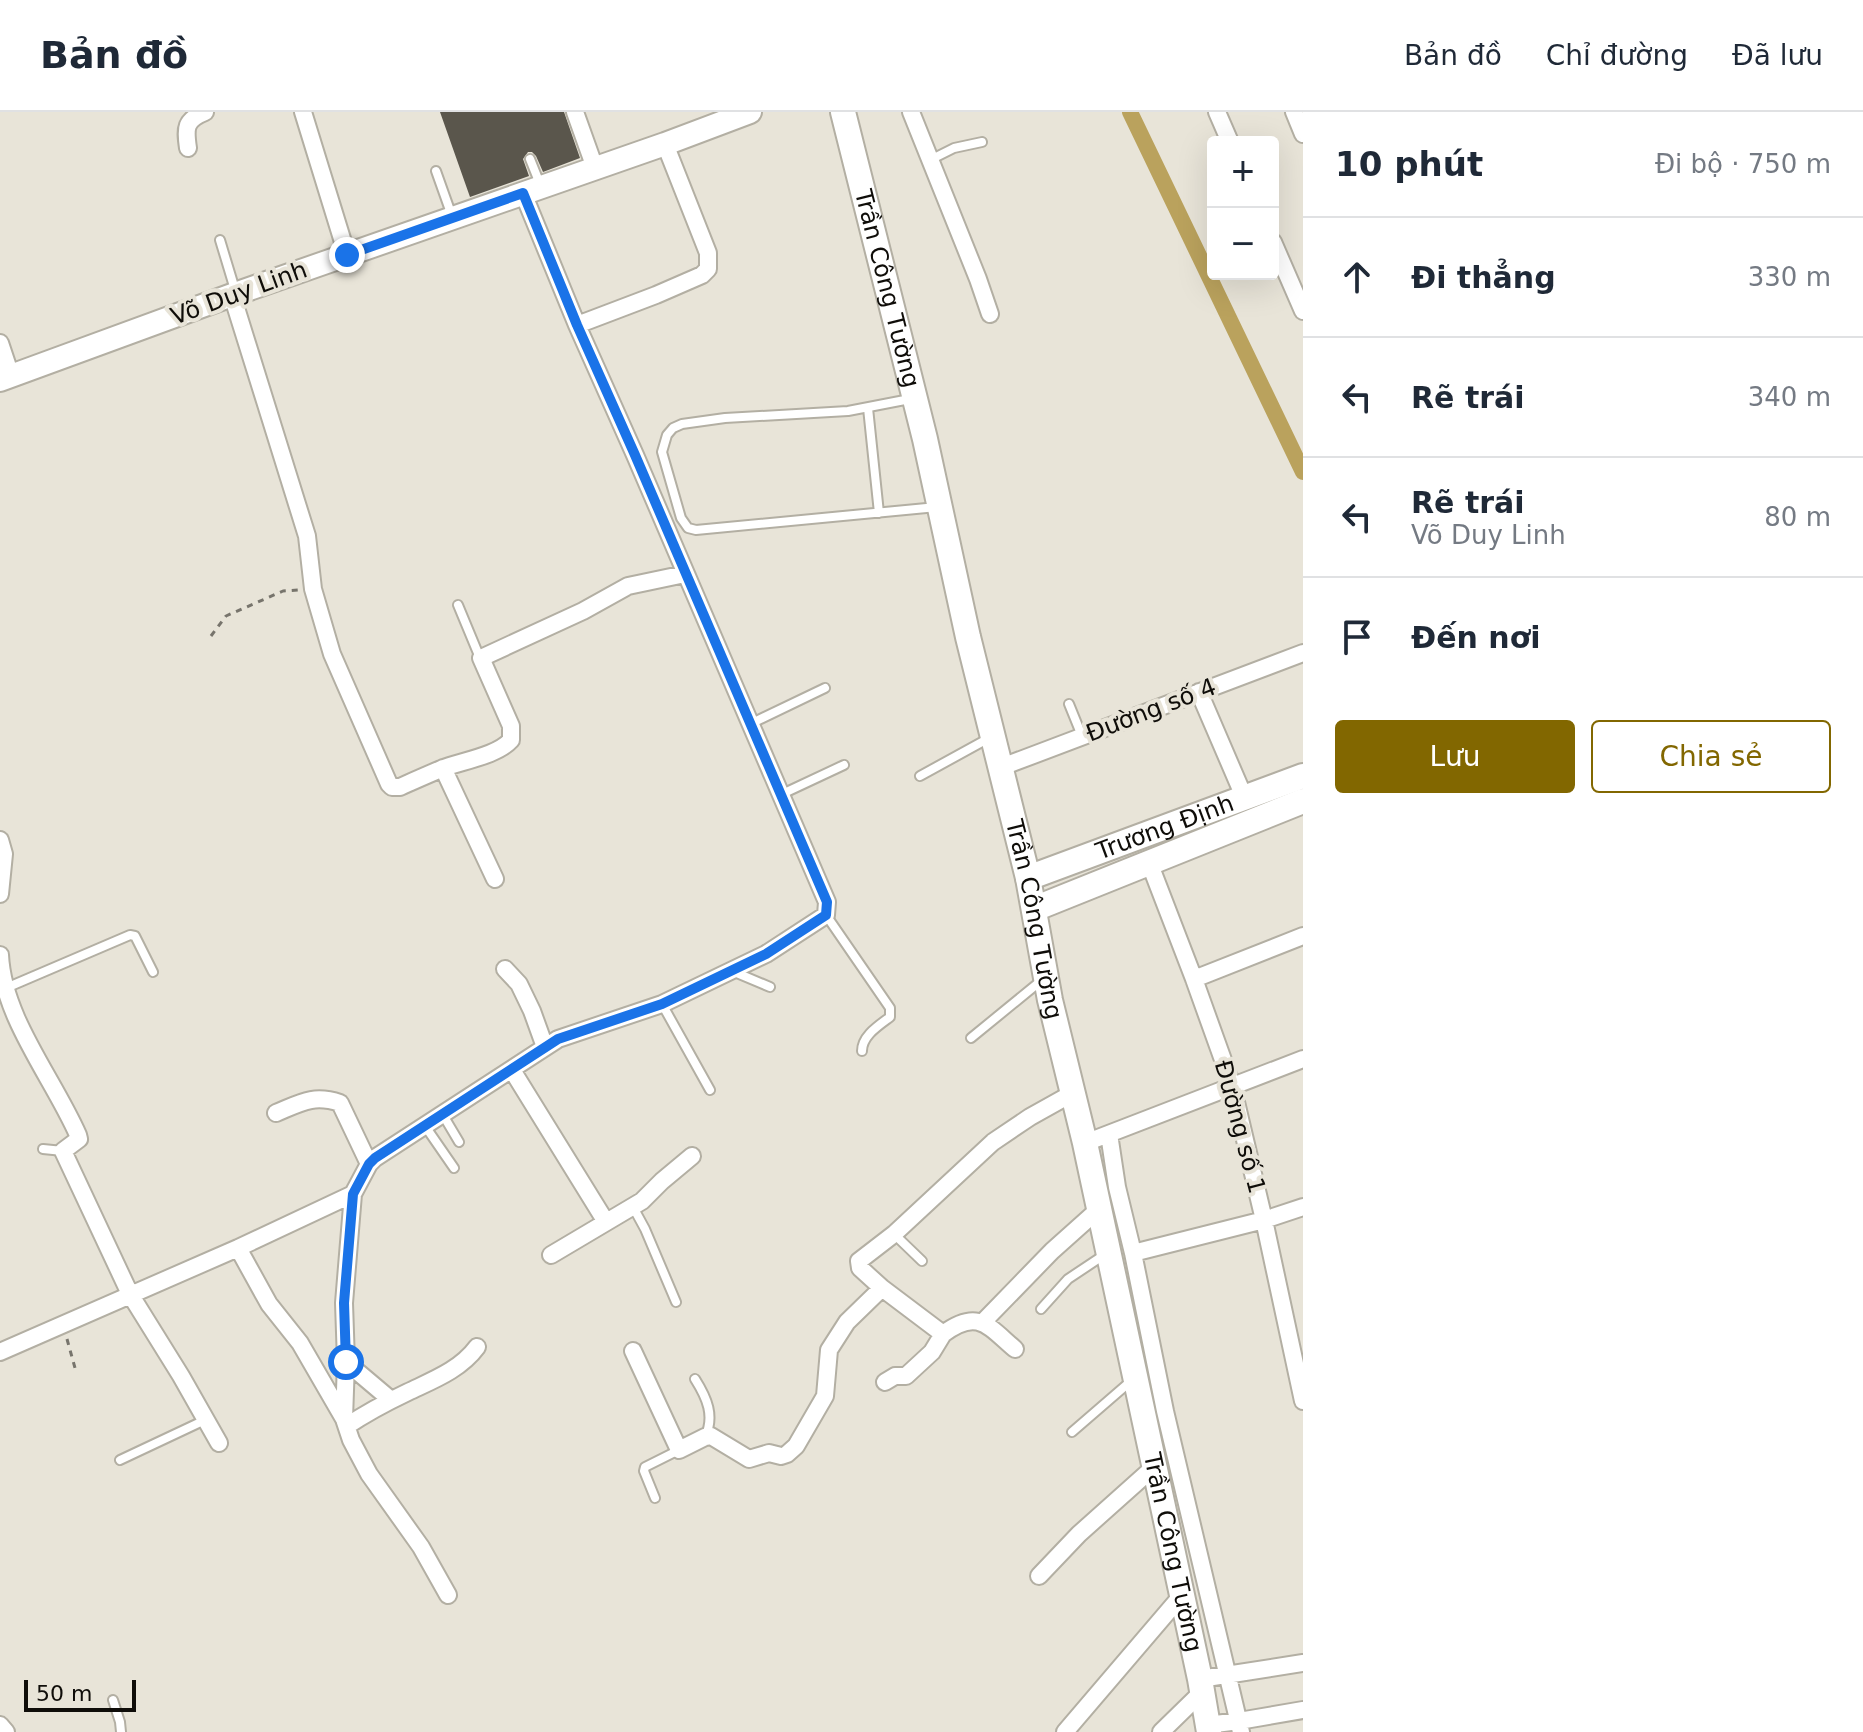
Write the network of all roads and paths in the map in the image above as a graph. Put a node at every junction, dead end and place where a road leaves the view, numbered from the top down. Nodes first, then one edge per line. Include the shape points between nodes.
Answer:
1 (205, 112) edge
2 (303, 112) edge
3 (575, 112) edge
4 (750, 112) edge
5 (843, 112) edge
6 (911, 112) edge
7 (1217, 112) edge
8 (1294, 112) edge
9 (1303, 134) edge
10 (1227, 136) edge
11 (982, 142) dead end
12 (665, 144) junction
13 (188, 148) dead end
14 (530, 159) dead end
15 (930, 160) junction
16 (595, 168) junction
17 (436, 171) dead end
18 (532, 190) junction
19 (452, 218) junction
20 (220, 240) dead end
21 (347, 255) junction
22 (1279, 256) edge
23 (234, 294) junction
24 (1303, 311) edge
25 (990, 314) dead end
26 (577, 325) junction
27 (0, 343) edge
28 (5, 378) edge
29 (915, 398) junction
30 (868, 408) junction
31 (940, 507) junction
32 (879, 513) junction
33 (685, 574) junction
34 (313, 589) junction
35 (458, 605) dead end
36 (211, 636) dead end
37 (1303, 653) edge
38 (481, 658) junction
39 (825, 688) dead end
40 (1199, 692) junction
41 (1069, 704) dead end
42 (750, 724) junction
43 (1082, 736) junction
44 (992, 737) junction
45 (844, 765) dead end
46 (443, 768) junction
47 (999, 768) junction
48 (920, 776) dead end
49 (1303, 776) edge
50 (780, 795) junction
51 (1245, 799) junction
52 (1303, 801) edge
53 (0, 840) edge
54 (1149, 862) junction
55 (1028, 878) junction
56 (495, 879) dead end
57 (0, 894) edge
58 (1034, 909) junction
59 (826, 915) junction
60 (1303, 936) edge
61 (0, 955) edge
62 (505, 969) dead end
63 (732, 970) junction
64 (153, 972) dead end
65 (1046, 977) junction
66 (1194, 979) junction
67 (770, 987) dead end
68 (6, 988) junction
69 (662, 1004) junction
70 (971, 1038) dead end
71 (545, 1047) junction
72 (862, 1051) dead end
73 (1303, 1059) edge
74 (512, 1070) junction
75 (1232, 1085) junction
76 (710, 1090) dead end
77 (1073, 1093) junction
78 (276, 1113) dead end
79 (443, 1115) junction
80 (425, 1126) junction
81 (1109, 1134) junction
82 (459, 1142) dead end
83 (1085, 1143) junction
84 (43, 1149) dead end
85 (63, 1151) junction
86 (692, 1156) dead end
87 (369, 1164) junction
88 (454, 1168) dead end
89 (353, 1194) junction
90 (633, 1207) junction
91 (1303, 1207) edge
92 (1099, 1209) junction
93 (1264, 1220) junction
94 (606, 1222) junction
95 (894, 1234) junction
96 (238, 1248) junction
97 (1108, 1252) junction
98 (1133, 1253) junction
99 (551, 1255) dead end
100 (922, 1261) dead end
101 (882, 1288) junction
102 (130, 1294) junction
103 (676, 1302) dead end
104 (1041, 1309) dead end
105 (983, 1322) junction
106 (63, 1324) junction
107 (943, 1334) junction
108 (477, 1347) dead end
109 (1015, 1349) dead end
110 (633, 1351) dead end
111 (0, 1352) edge
112 (346, 1362) junction
113 (75, 1368) dead end
114 (695, 1379) dead end
115 (1135, 1379) junction
116 (885, 1382) dead end
117 (391, 1400) junction
118 (1303, 1401) edge
119 (206, 1419) junction
120 (345, 1422) junction
121 (1072, 1432) dead end
122 (705, 1437) junction
123 (219, 1443) dead end
124 (679, 1450) junction
125 (120, 1460) dead end
126 (1154, 1467) junction
127 (655, 1498) dead end
128 (1039, 1576) dead end
129 (448, 1595) dead end
130 (1182, 1595) junction
131 (1303, 1663) edge
132 (1229, 1676) junction
133 (1201, 1686) junction
134 (113, 1700) dead end
135 (1303, 1710) edge
136 (1240, 1727) edge
137 (1208, 1728) edge
138 (121, 1732) edge
139 (1065, 1732) edge
140 (1161, 1732) edge

1 - 13 street via 187,125
2 - 21 street
3 - 16 street
4 - 12 street, Võ Duy Linh
5 - 29 main road, Trần Công Tường
6 - 15 street
7 - 10 street
8 - 9 street
11 - 15 lane
12 - 16 street, Võ Duy Linh
12 - 26 street via 708,253 708,269
14 - 18 lane
15 - 25 street
16 - 18 street, Võ Duy Linh
17 - 19 lane
18 - 19 street, Võ Duy Linh
18 - 26 street
19 - 21 street, Võ Duy Linh
20 - 23 lane
21 - 23 street, Võ Duy Linh
22 - 24 street
23 - 28 street, Võ Duy Linh
23 - 34 street via 309,552
26 - 33 street
27 - 28 street
29 - 30 lane
29 - 31 main road, Trần Công Tường
30 - 32 lane
30 - 32 lane via 682,424 667,435 662,452 688,528
31 - 32 lane
31 - 44 main road, Trần Công Tường
33 - 38 street via 628,586
33 - 42 street
34 - 36 path via 258,600 226,616
34 - 46 street via 332,654 389,784 400,787
35 - 38 lane
37 - 40 street, Đường số 4
38 - 46 street via 511,726 511,740
39 - 42 lane
40 - 43 street, Đường số 4
40 - 51 street
41 - 43 lane
42 - 50 street
43 - 47 street, Đường số 4
44 - 47 main road, Trần Công Tường
44 - 48 lane
45 - 50 lane
46 - 56 street
47 - 55 main road, Trần Công Tường
49 - 51 main road, Trương Định
50 - 59 street via 827,902
51 - 55 main road, Trương Định
52 - 54 main road, Trương Định
53 - 57 street
54 - 58 main road, Trương Định
54 - 66 street, Đường số 1
55 - 58 main road, Trần Công Tường
58 - 65 main road, Trần Công Tường
59 - 63 street
59 - 72 lane via 890,1008 890,1017 868,1035
60 - 66 street
61 - 68 street
62 - 71 street via 519,984
63 - 67 lane
63 - 69 street
64 - 68 lane via 130,935
65 - 70 lane
65 - 77 main road, Trần Công Tường
66 - 75 street, Đường số 1
68 - 85 street via 78,1135 76,1143
69 - 71 street
69 - 76 lane
71 - 74 street
73 - 75 street
74 - 79 street
74 - 94 street
75 - 81 street
75 - 93 street, Đường số 1
77 - 83 main road, Trần Công Tường
77 - 95 street via 993,1142
78 - 87 street via 310,1099 340,1103
79 - 80 street
79 - 82 lane
80 - 87 street
80 - 88 lane
81 - 83 street
81 - 98 street, Trần Công Tường
83 - 92 main road, Trần Công Tường
84 - 85 lane
85 - 102 street
86 - 90 street
87 - 89 street
89 - 96 street
89 - 112 street via 344,1303
90 - 94 street
90 - 103 lane
91 - 93 street
92 - 97 main road, Trần Công Tường
92 - 105 street
93 - 98 street
93 - 118 street, Đường số 1
94 - 99 street
95 - 100 lane
95 - 101 street via 859,1261
96 - 102 street
96 - 120 street
97 - 104 lane via 1068,1279
97 - 115 main road, Trần Công Tường
98 - 132 street, Trần Công Tường
101 - 107 street
101 - 122 street via 847,1322 828,1356 825,1396 787,1454 749,1459 717,1438
102 - 106 street
102 - 119 street
105 - 107 street via 967,1321
105 - 109 street
106 - 111 street
106 - 113 path
107 - 116 street via 906,1376
108 - 117 street via 447,1373
110 - 124 street
112 - 117 street
112 - 120 street
114 - 122 lane via 710,1414
115 - 121 lane
115 - 126 main road, Trần Công Tường
117 - 120 street
119 - 123 street
119 - 125 lane
120 - 129 street via 369,1474
122 - 124 street
124 - 127 lane via 645,1467
126 - 128 street
126 - 130 main road, Trần Công Tường
130 - 133 main road, Trần Công Tường
130 - 139 street
131 - 132 street
132 - 133 street
132 - 136 street, Trần Công Tường
133 - 137 main road, Trần Công Tường
133 - 140 street
134 - 138 lane
135 - 136 street
136 - 137 street

